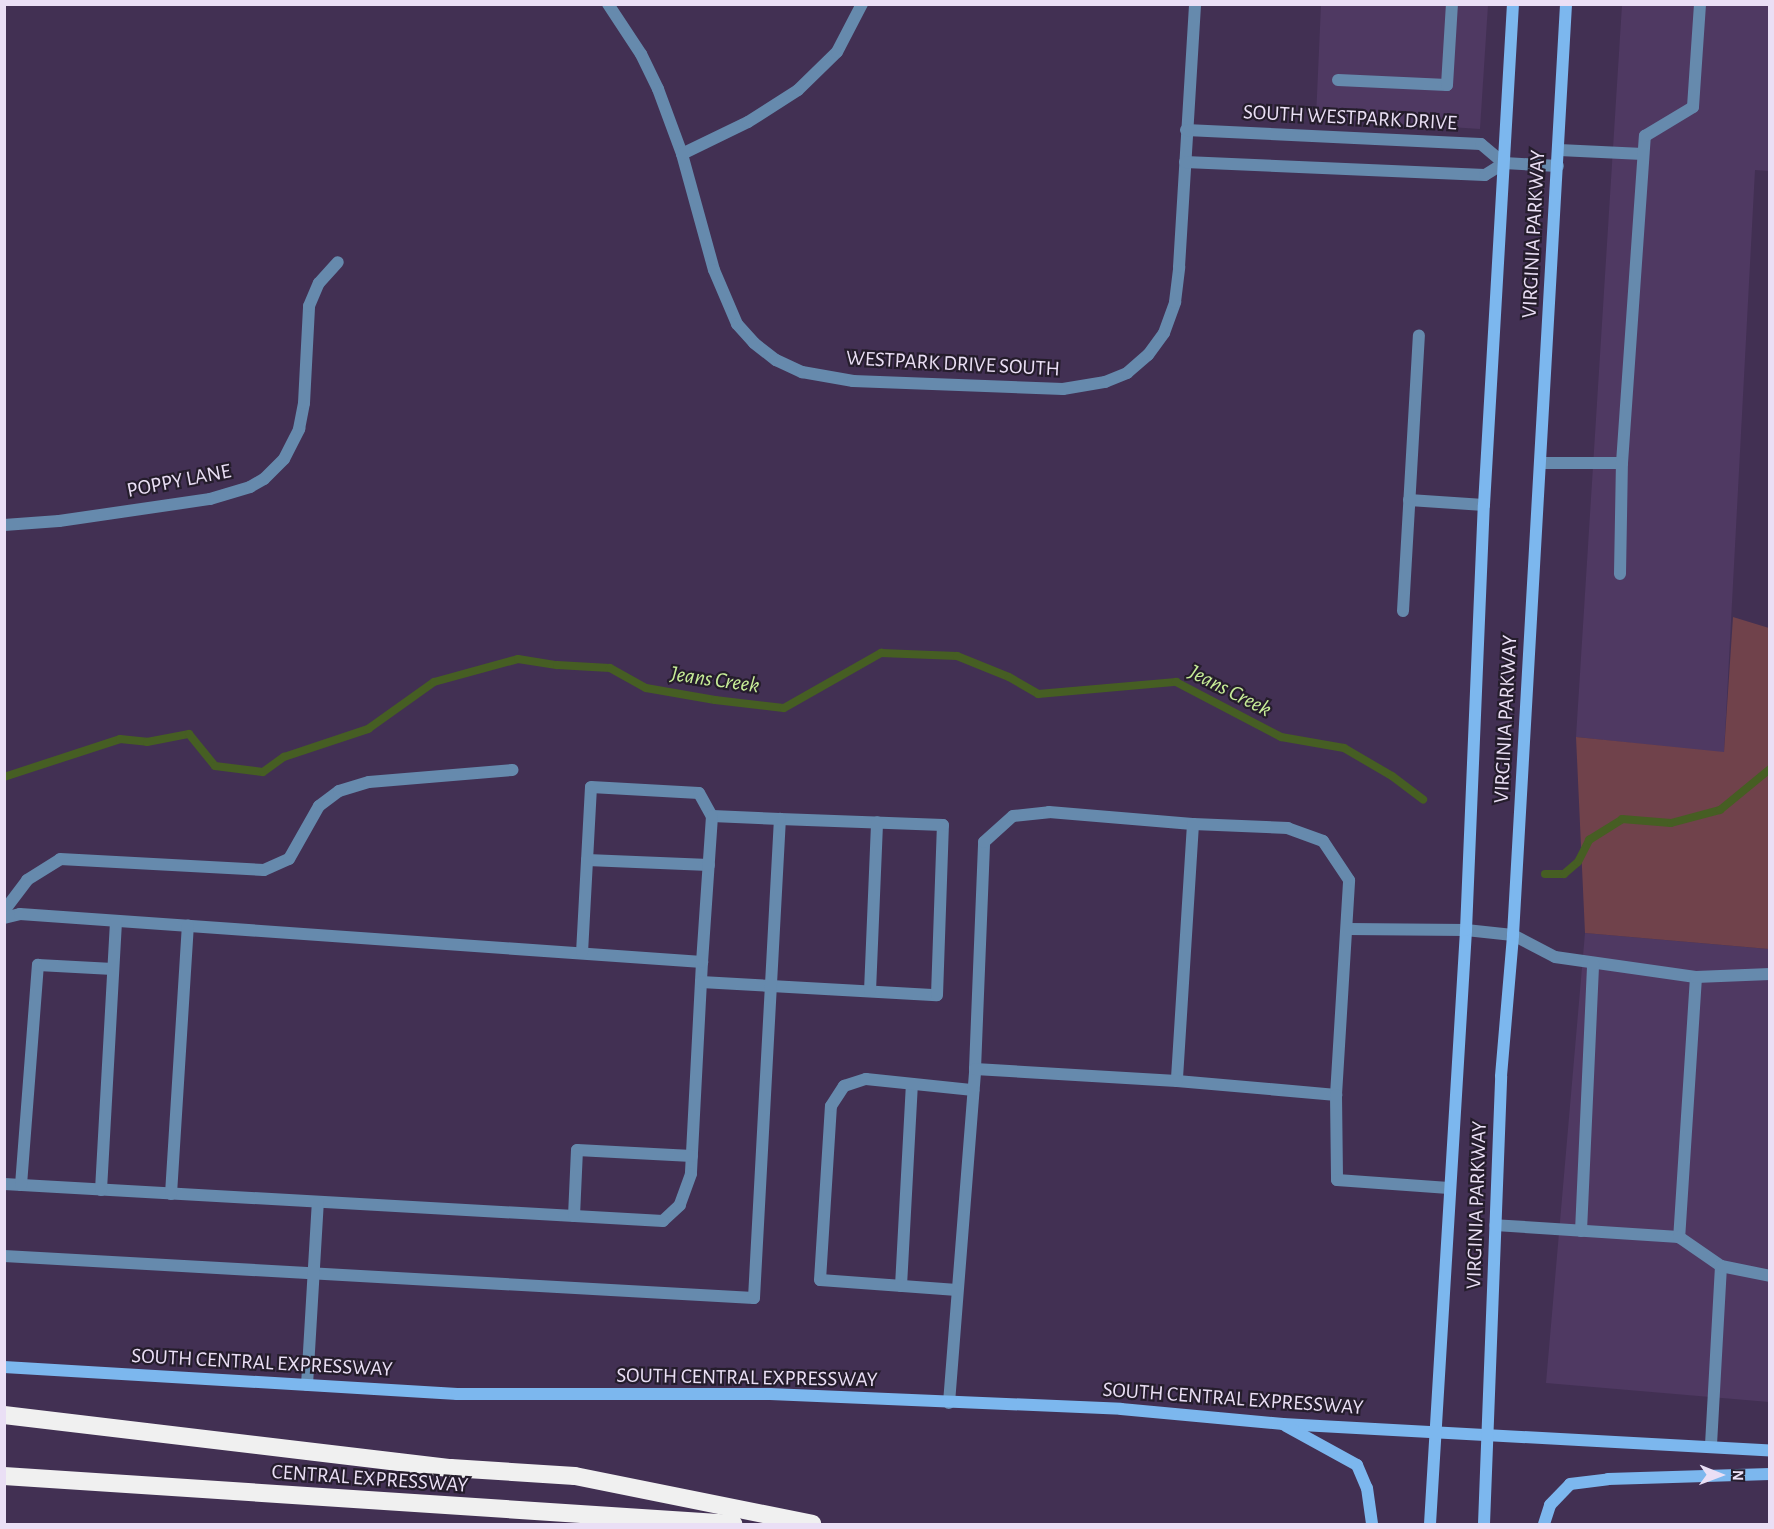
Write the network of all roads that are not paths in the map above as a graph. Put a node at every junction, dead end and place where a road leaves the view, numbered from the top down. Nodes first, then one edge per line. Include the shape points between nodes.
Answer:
1 (608, 4) edge
2 (862, 4) edge
3 (1195, 4) edge
4 (1452, 4) edge
5 (1513, 4) edge
6 (1566, 4) edge
7 (1700, 4) edge
8 (1338, 80) dead end
9 (1186, 130) junction
10 (1558, 150) junction
11 (682, 154) junction
12 (1643, 154) junction
13 (1185, 162) junction
14 (1504, 163) junction
15 (1558, 166) junction
16 (338, 262) dead end
17 (1419, 335) dead end
18 (1540, 463) junction
19 (1622, 463) junction
20 (1409, 500) junction
21 (1484, 505) junction
22 (4, 525) edge
23 (1620, 574) dead end
24 (1402, 611) dead end
25 (513, 770) dead end
26 (712, 816) junction
27 (780, 819) junction
28 (877, 822) junction
29 (1193, 824) junction
30 (587, 860) junction
31 (709, 865) junction
32 (4, 911) edge
33 (4, 918) edge
34 (116, 921) junction
35 (188, 926) junction
36 (1348, 929) junction
37 (1466, 930) junction
38 (1513, 935) junction
39 (582, 953) junction
40 (702, 962) junction
41 (1593, 963) junction
42 (113, 969) junction
43 (1770, 974) edge
44 (1696, 977) junction
45 (701, 982) junction
46 (771, 986) junction
47 (870, 992) junction
48 (975, 1070) junction
49 (1177, 1081) junction
50 (912, 1084) junction
51 (973, 1090) junction
52 (1336, 1095) junction
53 (692, 1155) junction
54 (4, 1184) edge
55 (21, 1185) junction
56 (1449, 1188) junction
57 (101, 1190) junction
58 (171, 1194) junction
59 (318, 1202) junction
60 (574, 1216) junction
61 (1495, 1225) junction
62 (1581, 1231) junction
63 (1679, 1237) junction
64 (4, 1256) edge
65 (1721, 1266) junction
66 (314, 1274) junction
67 (1770, 1276) edge
68 (900, 1286) junction
69 (957, 1290) junction
70 (4, 1367) edge
71 (307, 1385) junction
72 (949, 1403) junction
73 (4, 1415) edge
74 (1283, 1424) junction
75 (1436, 1433) junction
76 (1488, 1436) junction
77 (1711, 1447) junction
78 (1770, 1450) edge
79 (1770, 1474) edge
80 (4, 1476) edge
81 (733, 1524) edge
82 (812, 1524) edge
83 (1372, 1524) edge
84 (1430, 1524) edge
85 (1484, 1524) edge
86 (1544, 1524) edge

1 - 11 street, WESTPARK DRIVE SOUTH via 650,71
2 - 11 street via 837,52 798,90 748,122
3 - 9 street, WESTPARK DRIVE SOUTH
4 - 8 street via 1447,86
5 - 14 main road, VIRGINIA PARKWAY
6 - 10 main road, VIRGINIA PARKWAY
7 - 12 street via 1693,107 1645,136
9 - 13 street, WESTPARK DRIVE SOUTH
9 - 14 street, SOUTH WESTPARK DRIVE via 1481,144
10 - 12 street
10 - 15 main road, VIRGINIA PARKWAY
11 - 13 street, WESTPARK DRIVE SOUTH via 727,303 737,324 776,360 802,372 872,383 1063,389 1105,382 1127,373 1148,355 1164,333 1175,302
12 - 19 street
13 - 14 street via 1485,176
14 - 15 street
14 - 21 main road, VIRGINIA PARKWAY
15 - 18 main road, VIRGINIA PARKWAY
16 - 22 street, POPPY LANE via 319,284 309,306 304,403 298,429 284,459 264,479 210,499
17 - 20 street
18 - 19 street
18 - 38 main road, VIRGINIA PARKWAY
19 - 23 street
20 - 21 street
20 - 24 street
21 - 37 main road, VIRGINIA PARKWAY
25 - 32 street via 369,782 339,791 319,806 289,859 264,870 60,859 27,880
26 - 27 street
26 - 30 street via 699,793 591,787
26 - 31 street
27 - 28 street
27 - 46 street
28 - 47 street
28 - 47 street via 944,825 938,972 937,995
29 - 36 street via 1288,828 1323,841 1349,880
29 - 48 street via 1050,812 1012,816 984,842
29 - 49 street
30 - 31 street
30 - 39 street
31 - 40 street
33 - 34 street via 20,914
34 - 35 street
34 - 42 street
35 - 39 street
35 - 58 street
36 - 37 street
36 - 52 street
37 - 38 street
37 - 56 main road, VIRGINIA PARKWAY
38 - 41 street via 1555,957
38 - 61 main road, VIRGINIA PARKWAY via 1501,1076
39 - 40 street
40 - 45 street
41 - 44 street
41 - 62 street
42 - 55 street via 38,965
42 - 57 street
43 - 44 street
44 - 63 street
45 - 46 street
45 - 53 street
46 - 47 street
46 - 66 street via 754,1298
48 - 49 street
48 - 51 street
49 - 52 street
50 - 51 street
50 - 68 street
50 - 68 street via 866,1079 844,1086 831,1106 820,1280
51 - 69 street
52 - 56 street via 1337,1180
53 - 60 street via 691,1174 680,1205 663,1221
53 - 60 street via 577,1150
54 - 55 street
55 - 57 street
56 - 75 main road, VIRGINIA PARKWAY
57 - 58 street
58 - 59 street
59 - 60 street
59 - 66 street
61 - 62 street
61 - 76 main road, VIRGINIA PARKWAY
62 - 63 street
63 - 65 street
64 - 66 street
65 - 67 street
65 - 77 street
66 - 71 street
68 - 69 street
69 - 72 street
70 - 71 main road, SOUTH CENTRAL EXPRESSWAY
71 - 72 main road, SOUTH CENTRAL EXPRESSWAY via 457,1394 770,1395
72 - 74 main road, SOUTH CENTRAL EXPRESSWAY via 1121,1409
73 - 82 highway via 451,1468 575,1476
74 - 75 main road, SOUTH CENTRAL EXPRESSWAY
74 - 83 main road via 1357,1465 1367,1488
75 - 76 main road, SOUTH CENTRAL EXPRESSWAY
75 - 84 main road, VIRGINIA PARKWAY
76 - 77 main road, SOUTH CENTRAL EXPRESSWAY
76 - 85 main road, VIRGINIA PARKWAY
77 - 78 main road, SOUTH CENTRAL EXPRESSWAY
79 - 86 main road via 1608,1479 1570,1484 1550,1505
80 - 81 highway, CENTRAL EXPRESSWAY

